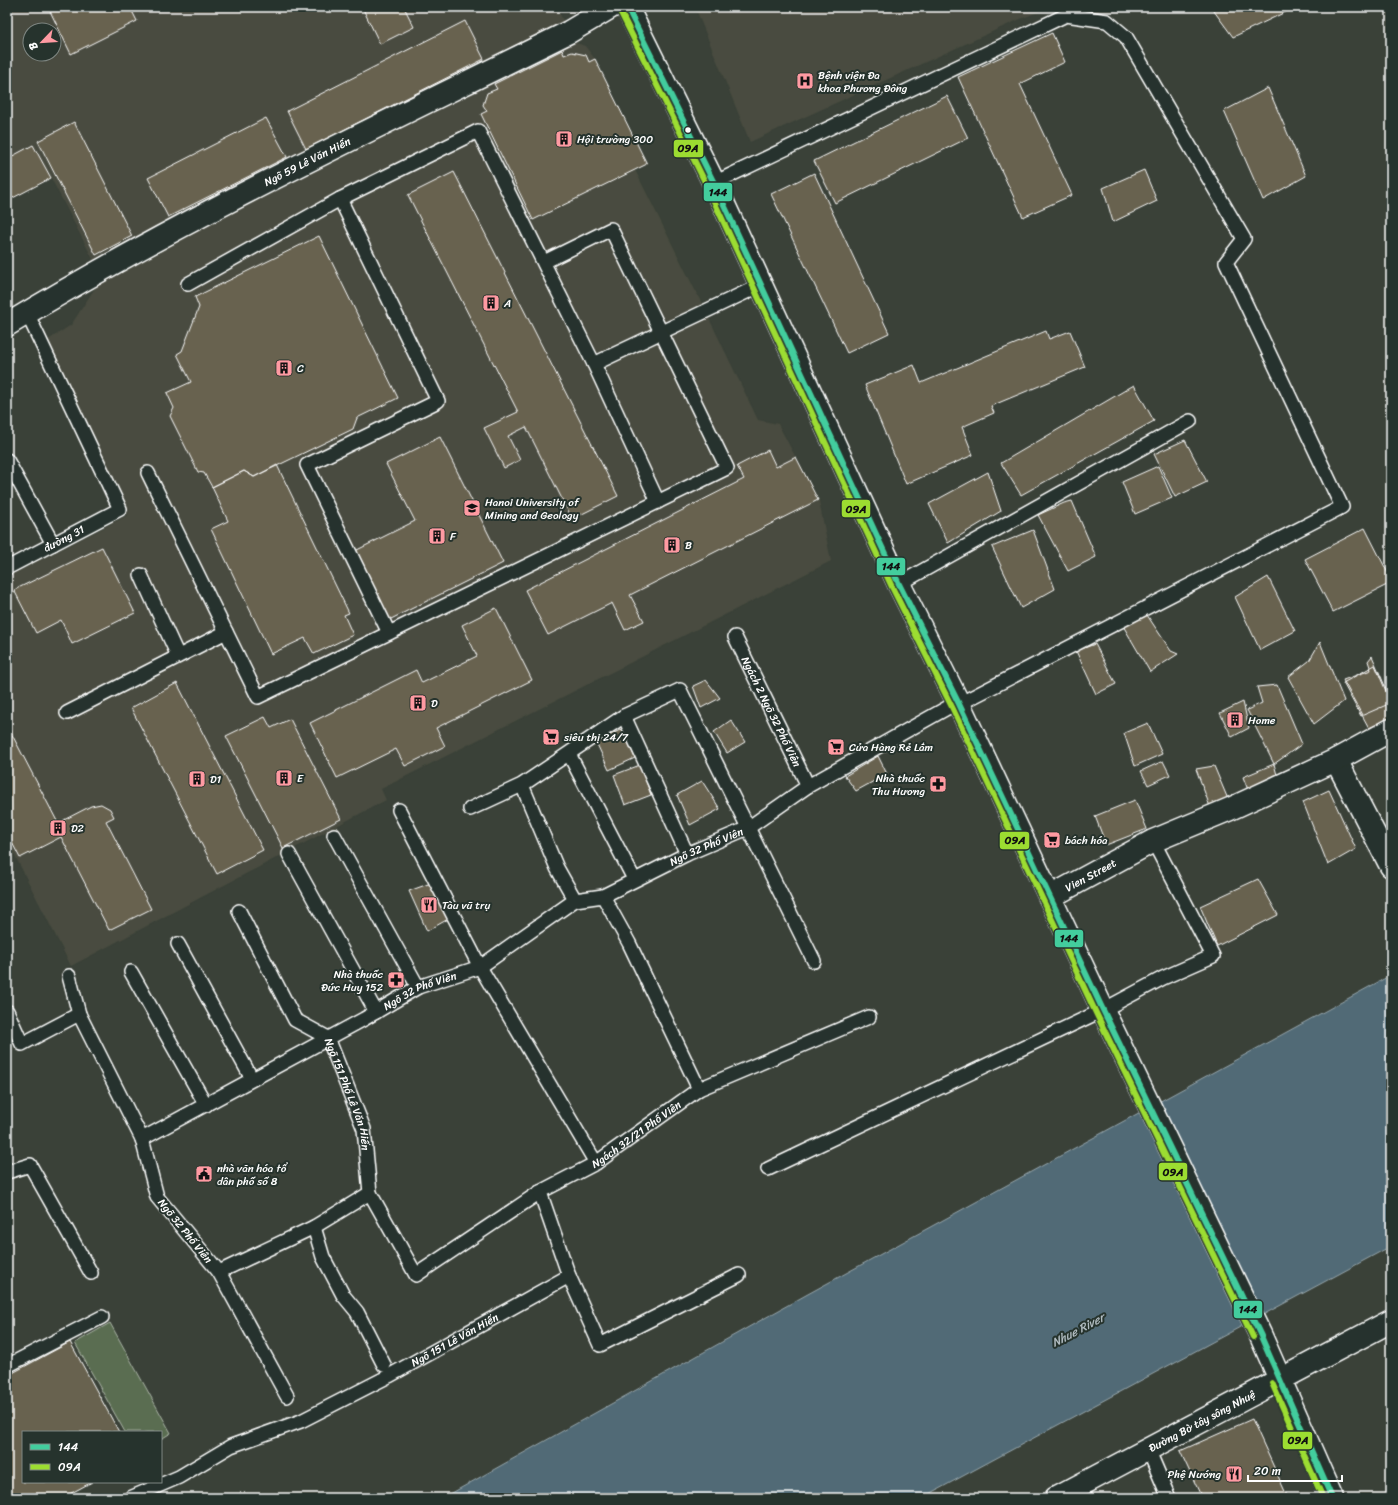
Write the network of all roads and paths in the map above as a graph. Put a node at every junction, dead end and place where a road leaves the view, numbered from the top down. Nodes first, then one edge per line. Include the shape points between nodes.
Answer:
1 (611, 7) edge
2 (627, 7) edge
3 (714, 183) junction
4 (340, 199) junction
5 (544, 262) junction
6 (188, 284) dead end
7 (761, 285) junction
8 (27, 313) junction
9 (7, 324) edge
10 (661, 331) junction
11 (594, 364) junction
12 (1190, 421) dead end
13 (7, 460) edge
14 (148, 473) dead end
15 (658, 502) junction
16 (53, 544) junction
17 (9, 563) edge
18 (141, 575) dead end
19 (899, 584) junction
20 (226, 632) junction
21 (389, 633) junction
22 (735, 637) dead end
23 (178, 656) junction
24 (959, 704) junction
25 (67, 713) dead end
26 (624, 716) junction
27 (1391, 730) edge
28 (569, 754) junction
29 (1336, 760) junction
30 (522, 785) junction
31 (808, 786) junction
32 (470, 809) dead end
33 (399, 810) dead end
34 (748, 828) junction
35 (334, 835) dead end
36 (1153, 841) junction
37 (289, 854) dead end
38 (687, 854) junction
39 (1391, 866) edge
40 (634, 879) junction
41 (603, 896) junction
42 (1050, 897) junction
43 (575, 900) junction
44 (239, 911) dead end
45 (178, 944) dead end
46 (814, 962) dead end
47 (480, 967) junction
48 (130, 972) dead end
49 (69, 976) dead end
50 (418, 987) junction
51 (1103, 1010) junction
52 (7, 1011) edge
53 (376, 1012) junction
54 (79, 1014) junction
55 (869, 1017) dead end
56 (328, 1038) junction
57 (252, 1079) junction
58 (699, 1089) junction
59 (206, 1105) junction
60 (142, 1139) junction
61 (596, 1163) junction
62 (768, 1169) dead end
63 (7, 1172) edge
64 (540, 1192) junction
65 (370, 1193) junction
66 (314, 1227) junction
67 (219, 1272) junction
68 (91, 1273) dead end
69 (416, 1275) joint
70 (739, 1275) dead end
71 (569, 1276) junction
72 (102, 1317) dead end
73 (1391, 1321) edge
74 (384, 1365) dead end
75 (7, 1366) edge
76 (1279, 1380) junction
77 (287, 1396) dead end
78 (1148, 1449) junction
79 (130, 1498) edge
80 (1056, 1498) edge
81 (1169, 1498) edge
82 (1332, 1498) edge

1 - 8 street, Ngõ 59 Lê Văn Hiến via 570,32 221,205 88,276
2 - 3 street
3 - 7 street
3 - 24 lane, Ngõ 32 Phố Viên via 1066,15 1107,21 1126,37 1244,239 1226,262 1342,506
4 - 5 lane via 478,131
4 - 6 lane
4 - 21 lane via 438,401 307,465
5 - 10 lane via 611,229
5 - 11 lane
7 - 10 lane
7 - 19 street
8 - 9 street, Ngõ 59 Lê Văn Hiến
8 - 16 lane, đường 31 via 120,509
10 - 11 lane
10 - 15 lane via 727,468
11 - 15 lane
12 - 19 lane
13 - 16 lane
14 - 20 lane
15 - 21 lane
16 - 17 lane, đường 31
18 - 23 lane
19 - 24 street
20 - 21 lane via 258,697
20 - 23 lane
22 - 31 lane, Ngách 2 Ngõ 32 Phố Viên
23 - 25 lane
24 - 31 lane, Ngõ 32 Phố Viên via 947,708
24 - 42 street
26 - 28 lane
26 - 34 lane via 680,690
26 - 38 lane
27 - 29 street, Vien Street
28 - 30 lane
28 - 40 lane
29 - 36 street, Vien Street
29 - 39 street
30 - 32 lane
30 - 43 lane via 557,868
31 - 34 lane, Ngõ 32 Phố Viên
33 - 47 lane
34 - 38 lane, Ngõ 32 Phố Viên
34 - 46 lane
35 - 50 lane
36 - 42 street, Vien Street
36 - 51 lane via 1213,956 1163,978
37 - 53 lane
38 - 40 lane, Ngõ 32 Phố Viên
40 - 41 lane, Ngõ 32 Phố Viên
41 - 43 lane, Ngõ 32 Phố Viên
41 - 58 lane
42 - 51 street
43 - 47 lane, Ngõ 32 Phố Viên
44 - 56 lane, Ngõ 151 Phố Lê Văn Hiến via 295,1020
45 - 57 lane
47 - 50 lane, Ngõ 32 Phố Viên
47 - 61 lane
48 - 59 lane
49 - 54 lane
50 - 53 lane, Ngõ 32 Phố Viên
51 - 62 lane
51 - 76 street via 1260,1334
52 - 54 lane via 22,1044
53 - 56 lane, Ngõ 32 Phố Viên
54 - 60 lane
55 - 58 lane, Ngách 32/21 Phố Viên
56 - 57 lane, Ngõ 32 Phố Viên
56 - 65 lane, Ngõ 151 Phố Lê Văn Hiến via 364,1130
57 - 59 lane, Ngõ 32 Phố Viên
58 - 61 lane, Ngách 32/21 Phố Viên
59 - 60 lane, Ngõ 32 Phố Viên
60 - 67 lane, Ngõ 32 Phố Viên via 157,1197
61 - 64 lane, Ngách 32/21 Phố Viên
63 - 68 lane via 30,1165
64 - 69 lane, Ngách 32/21 Phố Viên
64 - 71 lane
65 - 66 lane
65 - 69 lane, Ngõ 151 Phố Lê Văn Hiến
66 - 67 lane
66 - 74 lane via 323,1256 344,1295 357,1312
67 - 77 lane, Ngõ 32 Phố Viên
70 - 71 lane via 600,1345
71 - 79 lane, Ngõ 151 Lê Văn Hiến via 389,1376 301,1421 231,1446 179,1477
72 - 75 lane
73 - 76 street, Đường Bờ tây sông Nhuệ
76 - 78 street, Đường Bờ tây sông Nhuệ
76 - 82 street
78 - 80 street, Đường Bờ tây sông Nhuệ
78 - 81 lane

